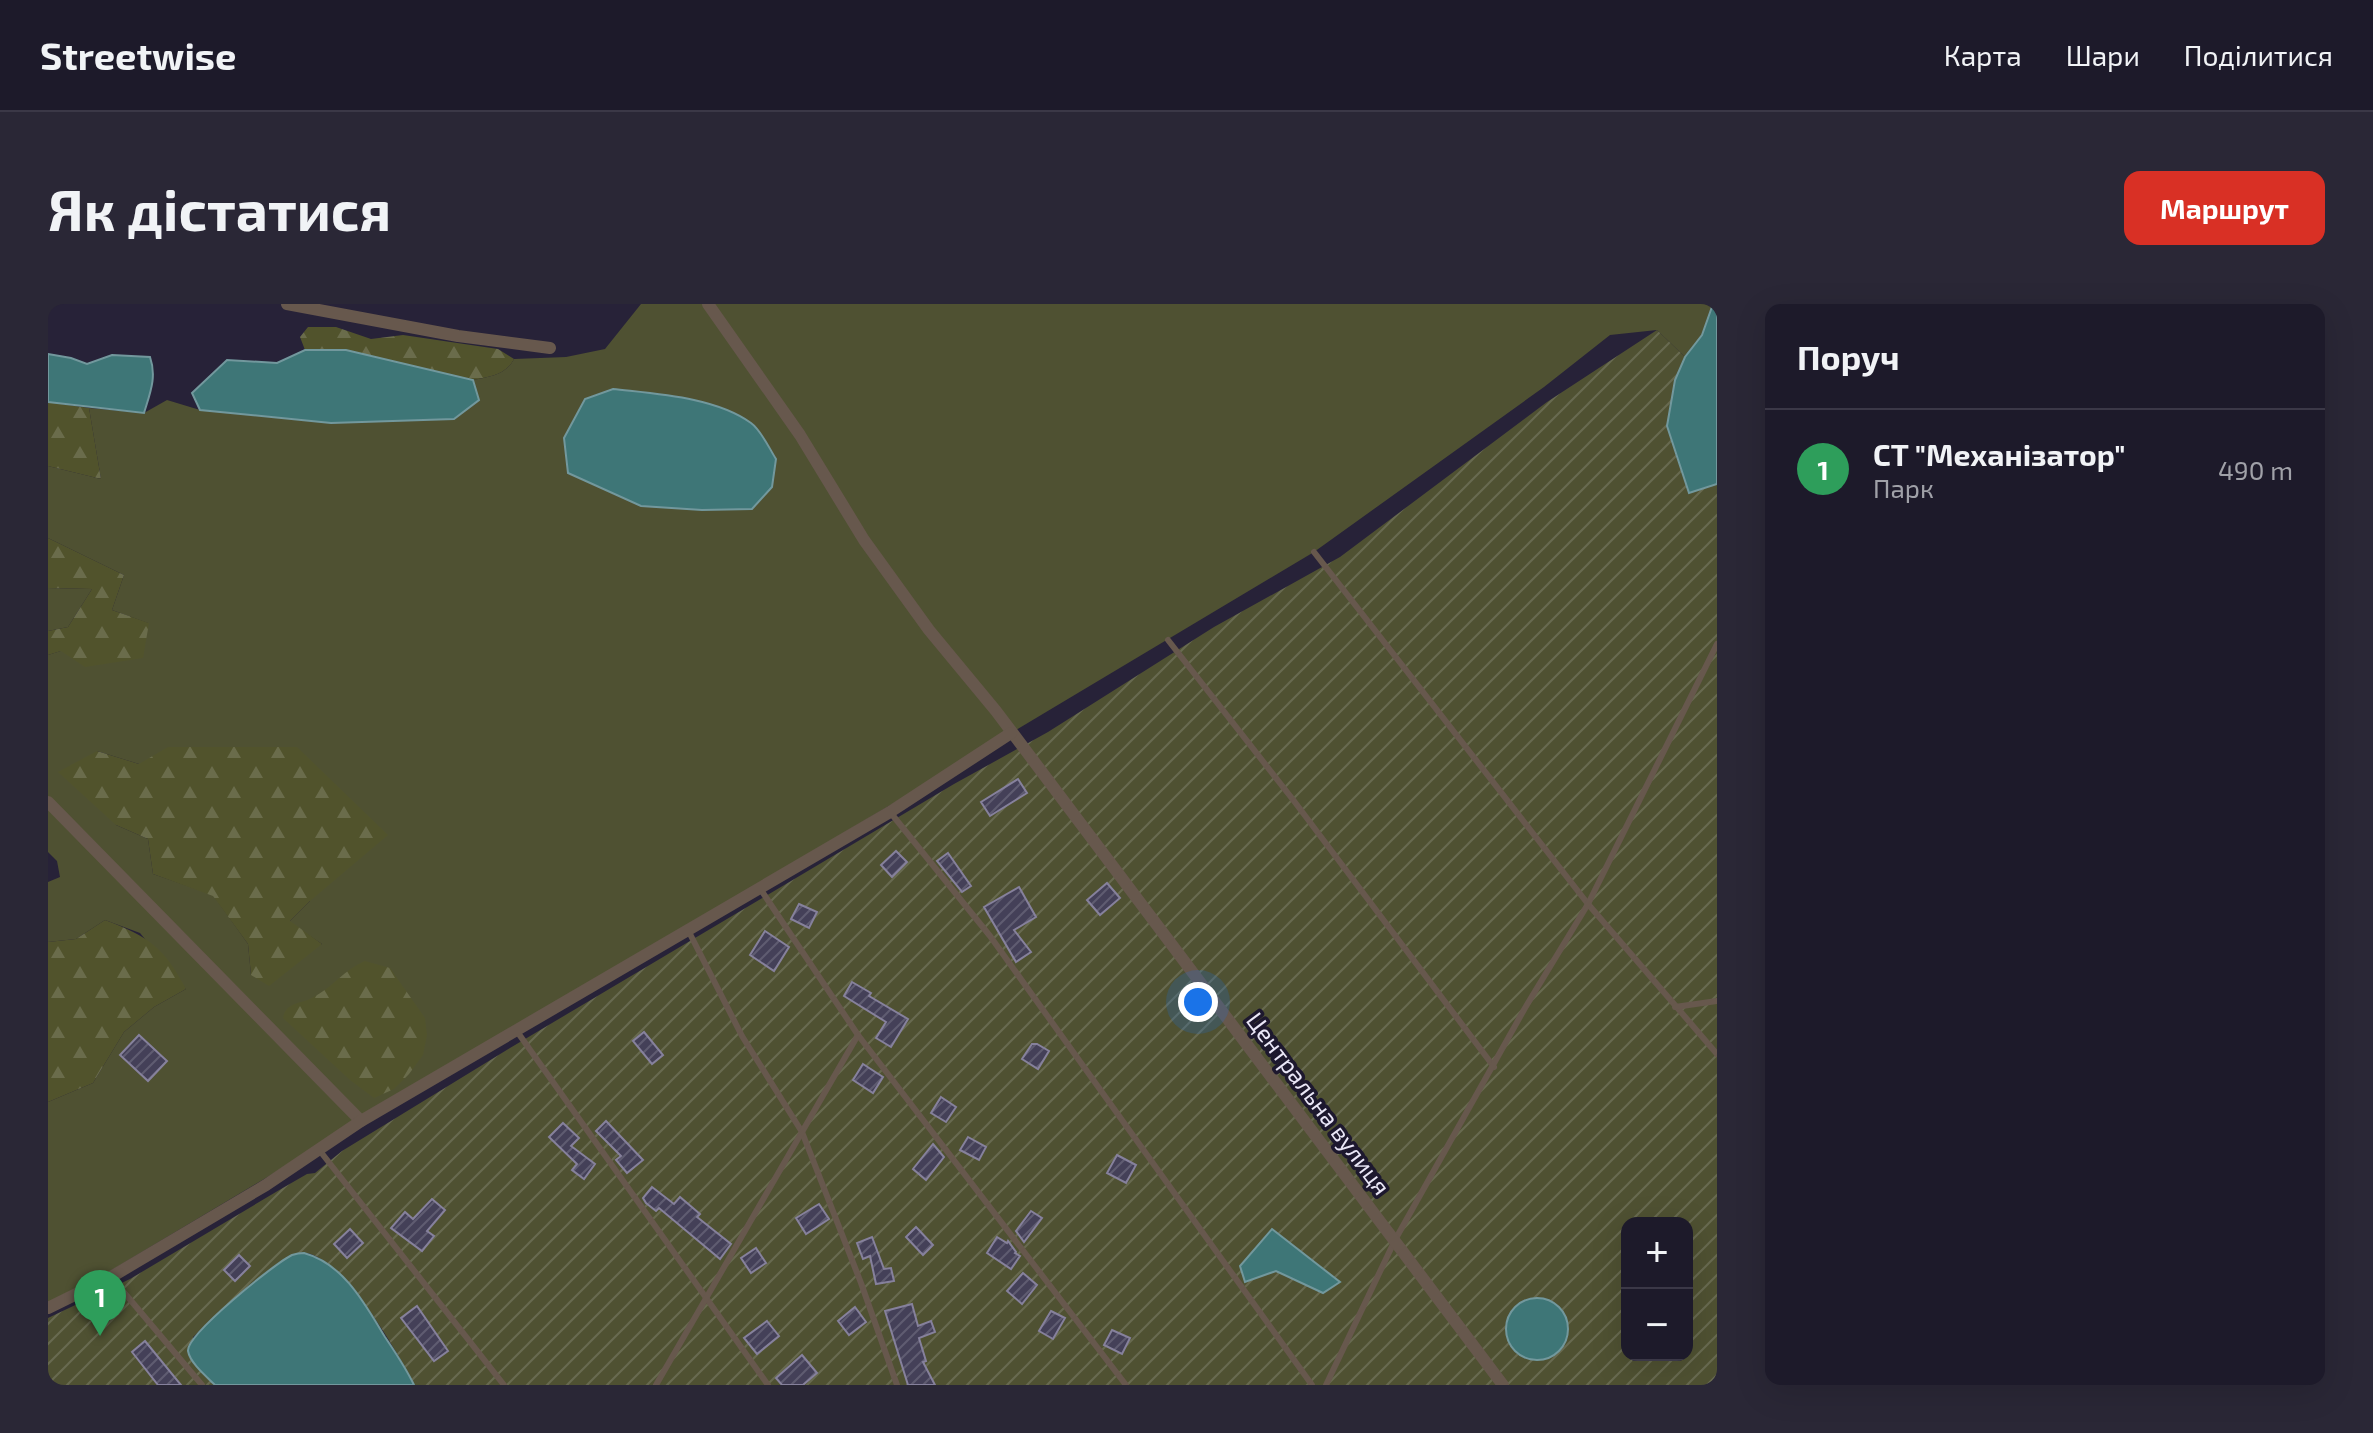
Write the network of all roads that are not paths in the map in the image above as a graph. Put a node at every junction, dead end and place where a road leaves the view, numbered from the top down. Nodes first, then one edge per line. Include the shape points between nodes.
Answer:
1 (287, 304) edge
2 (708, 304) edge
3 (550, 348) dead end
4 (1314, 552) dead end
5 (1168, 640) dead end
6 (1717, 644) edge
7 (1011, 733) junction
8 (48, 802) edge
9 (890, 812) junction
10 (759, 887) junction
11 (1588, 904) junction
12 (688, 930) junction
13 (1717, 1001) edge
14 (1675, 1007) junction
15 (516, 1030) junction
16 (858, 1035) junction
17 (1717, 1054) edge
18 (1494, 1067) junction
19 (361, 1121) junction
20 (802, 1132) junction
21 (320, 1151) junction
22 (1395, 1240) junction
23 (111, 1277) junction
24 (706, 1299) junction
25 (48, 1308) edge
26 (202, 1385) edge
27 (504, 1385) edge
28 (656, 1385) edge
29 (768, 1385) edge
30 (897, 1385) edge
31 (1126, 1385) edge
32 (1312, 1385) edge
33 (1326, 1385) edge
34 (1503, 1385) edge

1 - 3 street
2 - 7 street, Центральна вулиця via 800,435 864,540
4 - 11 lane
5 - 18 lane
6 - 11 lane
7 - 9 street
7 - 22 street, Центральна вулиця
8 - 19 street
9 - 10 street
9 - 32 lane via 990,936
10 - 12 street
10 - 16 lane
11 - 14 lane
11 - 18 lane
12 - 15 street
12 - 20 lane via 742,1036
13 - 14 lane
14 - 17 lane
15 - 19 street
15 - 24 lane
16 - 20 lane
16 - 31 lane
18 - 22 lane
19 - 21 street
20 - 24 lane
20 - 30 lane
21 - 23 street
21 - 27 lane
22 - 33 lane
22 - 34 street, Центральна вулиця
23 - 25 street
23 - 26 lane
24 - 28 lane
24 - 29 lane

